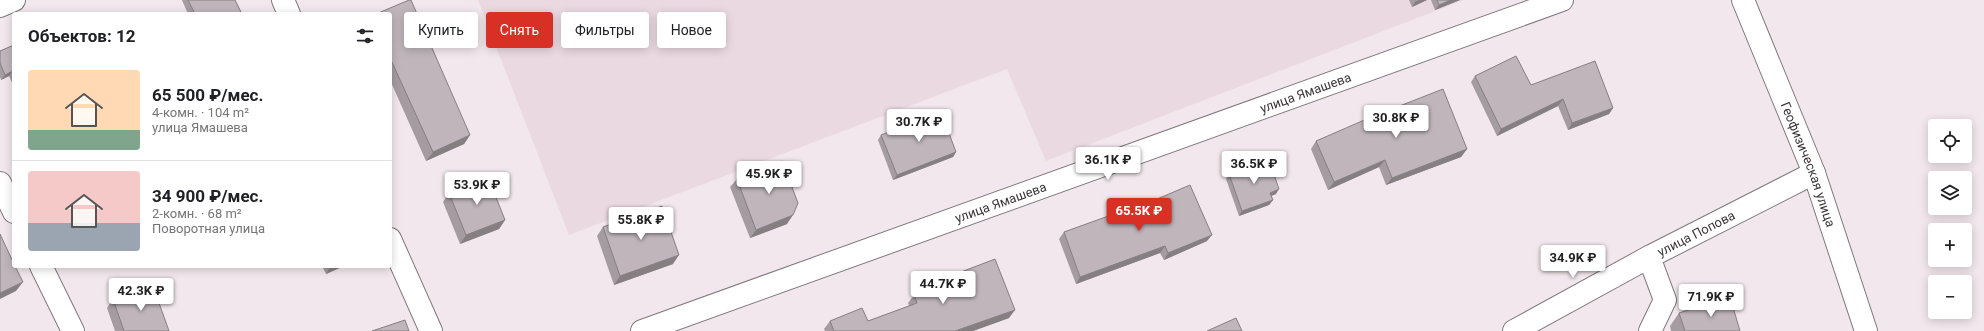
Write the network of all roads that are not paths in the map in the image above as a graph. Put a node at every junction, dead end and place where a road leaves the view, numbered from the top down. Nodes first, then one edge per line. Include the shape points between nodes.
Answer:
1 (14, 0) edge
2 (283, 0) edge
3 (1562, 0) edge
4 (1743, 0) edge
5 (0, 6) edge
6 (288, 12) edge
7 (1814, 172) junction
8 (0, 183) edge
9 (12, 208) edge
10 (392, 243) edge
11 (1649, 257) junction
12 (42, 268) edge
13 (73, 331) edge
14 (431, 331) edge
15 (642, 331) edge
16 (1514, 331) edge
17 (1650, 331) edge
18 (1866, 331) edge

1 - 5 street
2 - 6 street
3 - 15 street, улица Ямашева
4 - 7 street, Геофизическая улица
7 - 11 street, улица Попова
7 - 18 street, Геофизическая улица
8 - 9 street
10 - 14 street
11 - 16 street
11 - 17 street, улица Попова via 1665,300
12 - 13 street

